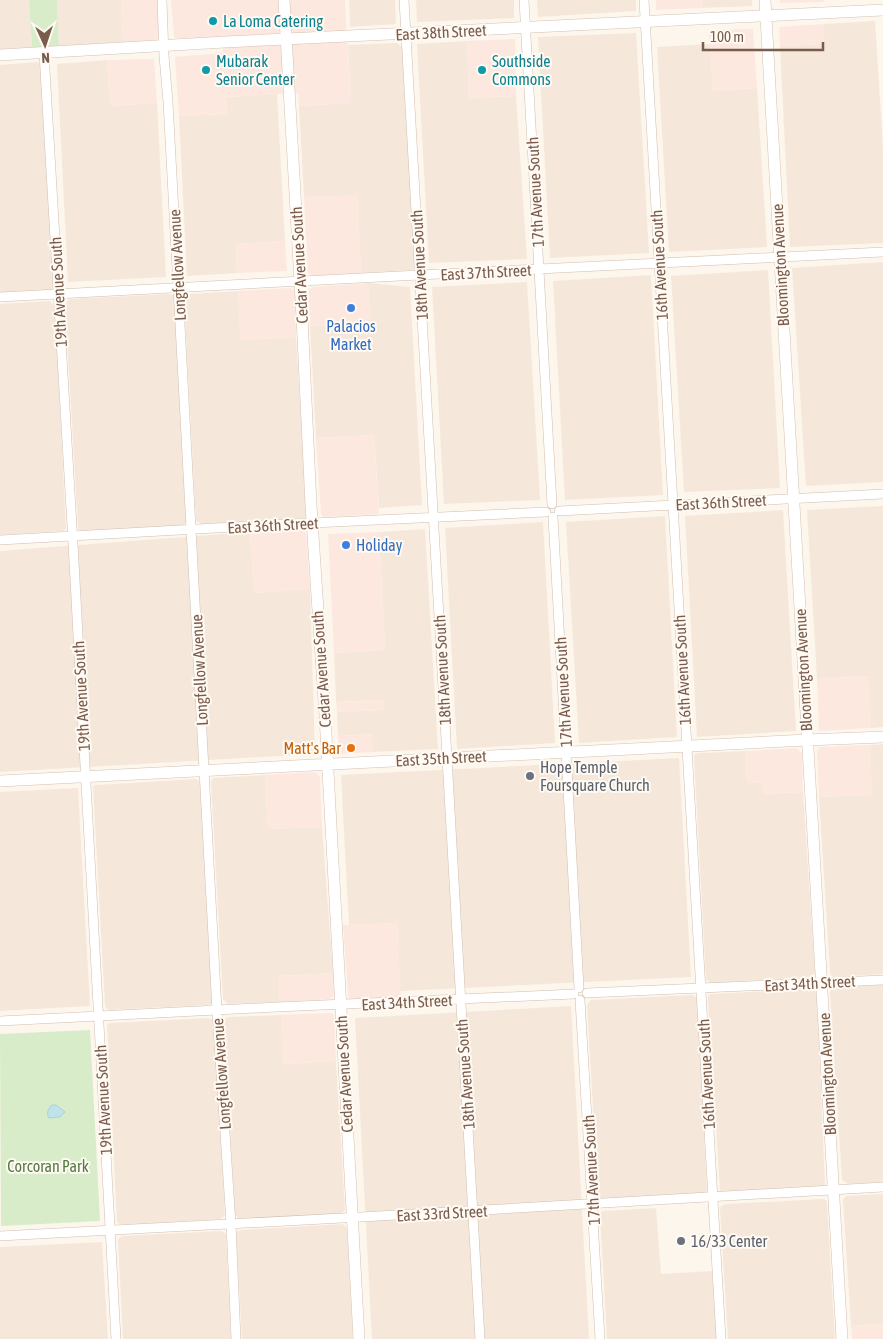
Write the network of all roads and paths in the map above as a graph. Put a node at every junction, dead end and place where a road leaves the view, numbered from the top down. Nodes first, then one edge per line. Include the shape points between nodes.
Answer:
1 (162, 0) edge
2 (284, 0) edge
3 (404, 0) edge
4 (524, 0) edge
5 (644, 0) edge
6 (765, 0) edge
7 (883, 10) edge
8 (765, 16) junction
9 (645, 22) junction
10 (526, 28) junction
11 (406, 34) junction
12 (286, 40) junction
13 (164, 46) junction
14 (44, 53) junction
15 (0, 55) edge
16 (883, 252) edge
17 (779, 258) junction
18 (659, 264) junction
19 (540, 269) junction
20 (420, 275) junction
21 (300, 281) junction
22 (178, 288) junction
23 (58, 294) junction
24 (0, 297) edge
25 (883, 494) edge
26 (793, 498) junction
27 (673, 505) junction
28 (553, 511) junction
29 (433, 518) junction
30 (312, 523) junction
31 (191, 529) junction
32 (73, 536) junction
33 (0, 540) edge
34 (883, 737) edge
35 (807, 740) junction
36 (687, 746) junction
37 (566, 752) junction
38 (447, 758) junction
39 (327, 764) junction
40 (204, 770) junction
41 (86, 776) junction
42 (0, 781) edge
43 (883, 980) edge
44 (821, 982) junction
45 (701, 987) junction
46 (580, 994) junction
47 (460, 999) junction
48 (340, 1005) junction
49 (217, 1011) junction
50 (98, 1017) junction
51 (0, 1022) edge
52 (883, 1188) edge
53 (834, 1191) junction
54 (713, 1198) junction
55 (593, 1204) junction
56 (474, 1211) junction
57 (353, 1218) junction
58 (231, 1224) junction
59 (110, 1231) junction
60 (0, 1236) edge
61 (116, 1339) edge
62 (236, 1339) edge
63 (359, 1339) edge
64 (480, 1339) edge
65 (600, 1339) edge
66 (721, 1339) edge
67 (842, 1339) edge

1 - 13 street, Longfellow Avenue
2 - 12 street, Cedar Avenue South
3 - 11 street, 18th Avenue South
4 - 10 street, 17th Avenue South
5 - 9 street, 16th Avenue South
6 - 8 street, Bloomington Avenue
7 - 8 street, East 38th Street
8 - 9 street, East 38th Street
8 - 17 street, Bloomington Avenue
9 - 10 street, East 38th Street
9 - 18 street, 16th Avenue South
10 - 11 street, East 38th Street
10 - 19 street, 17th Avenue South
11 - 12 street, East 38th Street
11 - 20 street, 18th Avenue South
12 - 13 street, East 38th Street
12 - 21 street, Cedar Avenue South
13 - 14 street, East 38th Street
13 - 22 street, Longfellow Avenue
14 - 15 street, East 38th Street
14 - 23 street, 19th Avenue South
16 - 17 street, East 37th Street
17 - 18 street, East 37th Street
17 - 26 street, Bloomington Avenue
18 - 19 street, East 37th Street
18 - 27 street, 16th Avenue South
19 - 20 street, East 37th Street
19 - 28 street, 17th Avenue South
20 - 21 street, East 37th Street
20 - 29 street, 18th Avenue South
21 - 22 street, East 37th Street
21 - 30 street, Cedar Avenue South
22 - 23 street, East 37th Street
22 - 31 street, Longfellow Avenue
23 - 24 street, East 37th Street
23 - 32 street, 19th Avenue South
25 - 26 street, East 36th Street
26 - 27 street, East 36th Street
26 - 35 street, Bloomington Avenue
27 - 28 street, East 36th Street
27 - 36 street, 16th Avenue South
28 - 29 street, East 36th Street
28 - 37 street, 17th Avenue South
29 - 30 street, East 36th Street
29 - 38 street, 18th Avenue South
30 - 31 street, East 36th Street
30 - 39 street, Cedar Avenue South
31 - 32 street, East 36th Street
31 - 40 street, Longfellow Avenue
32 - 33 street, East 36th Street
32 - 41 street, 19th Avenue South
34 - 35 street, East 35th Street
35 - 36 street, East 35th Street
35 - 44 street, Bloomington Avenue
36 - 37 street, East 35th Street
36 - 45 street, 16th Avenue South
37 - 38 street, East 35th Street
37 - 46 street, 17th Avenue South
38 - 39 street, East 35th Street
38 - 47 street, 18th Avenue South
39 - 40 street, East 35th Street
39 - 48 street, Cedar Avenue South
40 - 41 street, East 35th Street
40 - 49 street, Longfellow Avenue
41 - 42 street, East 35th Street
41 - 50 street, 19th Avenue South
43 - 44 street, East 34th Street
44 - 45 street, East 34th Street
44 - 53 street, Bloomington Avenue
45 - 46 street, East 34th Street
45 - 54 street, 16th Avenue South
46 - 47 street, East 34th Street
46 - 55 street, 17th Avenue South
47 - 48 street, East 34th Street
47 - 56 street, 18th Avenue South
48 - 49 street, East 34th Street
48 - 57 street, Cedar Avenue South
49 - 50 street, East 34th Street
49 - 58 street, Longfellow Avenue
50 - 51 street, East 34th Street
50 - 59 street, 19th Avenue South
52 - 53 street, East 33rd Street
53 - 54 street, East 33rd Street
53 - 67 street, Bloomington Avenue
54 - 55 street, East 33rd Street
54 - 66 street, 16th Avenue South
55 - 56 street, East 33rd Street
55 - 65 street, 17th Avenue South
56 - 57 street, East 33rd Street
56 - 64 street, 18th Avenue South
57 - 58 street, East 33rd Street
57 - 63 street, Cedar Avenue South
58 - 59 street, East 33rd Street
58 - 62 street, Longfellow Avenue
59 - 60 street, East 33rd Street
59 - 61 street, 19th Avenue South

